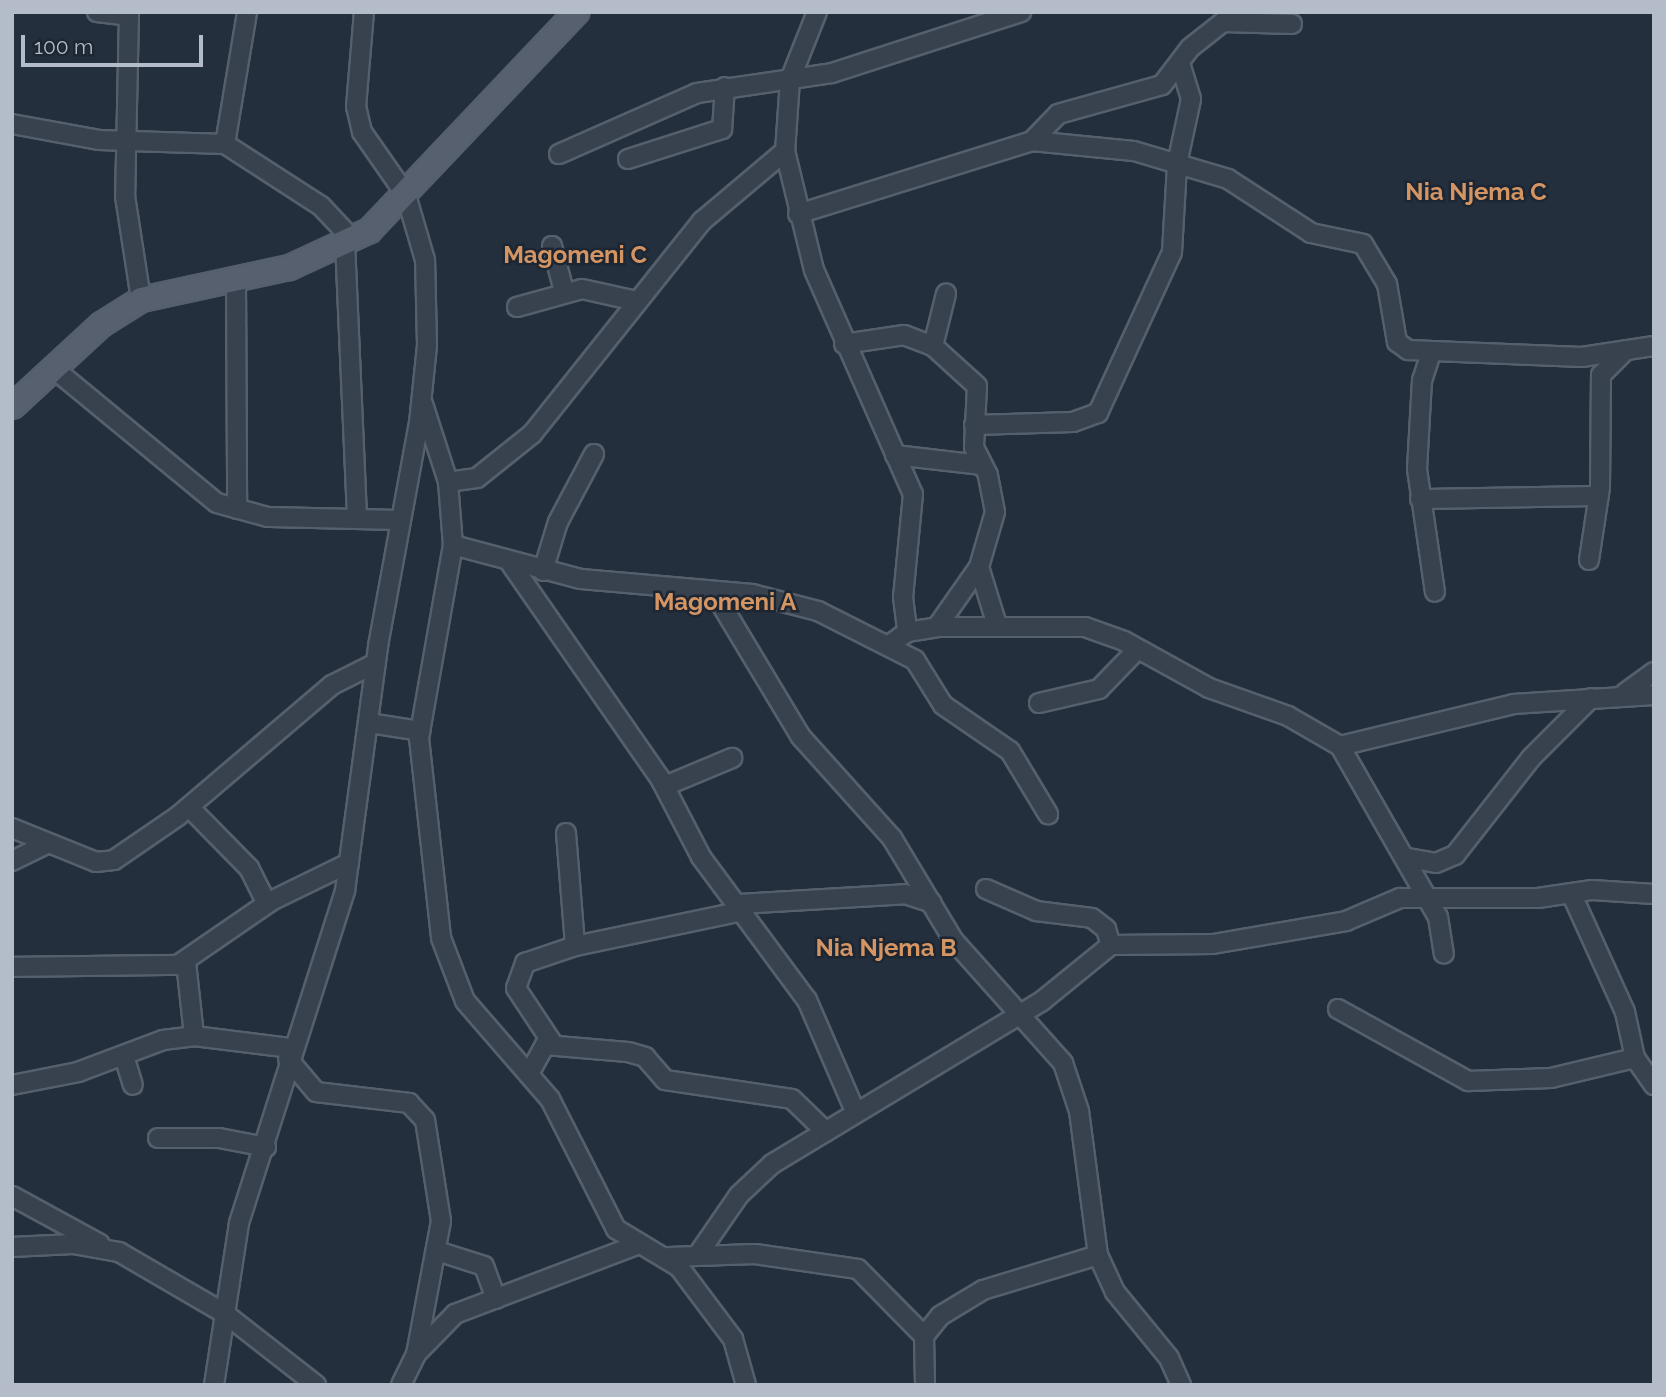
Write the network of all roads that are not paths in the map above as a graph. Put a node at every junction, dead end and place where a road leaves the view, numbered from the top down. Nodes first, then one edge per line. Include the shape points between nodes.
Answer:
1 (97, 12) edge
2 (247, 12) edge
3 (364, 12) edge
4 (576, 12) edge
5 (817, 12) edge
6 (1021, 12) edge
7 (129, 14) edge
8 (1292, 24) dead end
9 (1180, 64) junction
10 (790, 80) junction
11 (725, 87) junction
12 (12, 124) edge
13 (125, 141) junction
14 (1032, 141) junction
15 (225, 144) junction
16 (785, 152) junction
17 (559, 154) dead end
18 (628, 159) dead end
19 (1177, 164) junction
20 (406, 195) junction
21 (798, 214) junction
22 (349, 240) junction
23 (552, 246) dead end
24 (236, 282) junction
25 (564, 291) junction
26 (946, 294) dead end
27 (141, 299) junction
28 (636, 301) junction
29 (517, 307) dead end
30 (844, 344) junction
31 (933, 345) junction
32 (1654, 346) edge
33 (1626, 350) junction
34 (1431, 353) junction
35 (1582, 357) junction
36 (53, 368) junction
37 (1601, 375) junction
38 (421, 401) junction
39 (12, 406) edge
40 (974, 425) junction
41 (594, 454) dead end
42 (895, 455) junction
43 (982, 465) junction
44 (448, 482) junction
45 (1599, 496) junction
46 (1420, 499) junction
47 (237, 509) junction
48 (357, 518) junction
49 (400, 520) junction
50 (453, 545) junction
51 (1589, 560) dead end
52 (511, 564) junction
53 (979, 567) junction
54 (543, 571) junction
55 (1435, 592) dead end
56 (715, 594) junction
57 (997, 625) junction
58 (937, 627) junction
59 (907, 632) junction
60 (888, 646) junction
61 (1136, 651) junction
62 (376, 663) junction
63 (1654, 672) edge
64 (1625, 694) junction
65 (1654, 695) edge
66 (1591, 698) junction
67 (1039, 704) dead end
68 (369, 723) junction
69 (420, 731) junction
70 (1340, 746) junction
71 (732, 758) dead end
72 (665, 786) junction
73 (189, 807) junction
74 (1048, 814) dead end
75 (12, 828) edge
76 (566, 833) dead end
77 (45, 845) junction
78 (1408, 858) junction
79 (12, 862) edge
80 (349, 863) junction
81 (986, 889) dead end
82 (1654, 894) edge
83 (1572, 895) junction
84 (1427, 897) junction
85 (932, 902) junction
86 (267, 904) junction
87 (741, 907) junction
88 (1111, 945) junction
89 (575, 946) junction
90 (1444, 954) dead end
91 (186, 962) junction
92 (12, 967) edge
93 (1338, 1009) dead end
94 (1022, 1012) junction
95 (194, 1037) junction
96 (553, 1044) junction
97 (290, 1053) junction
98 (124, 1056) junction
99 (1635, 1058) junction
100 (530, 1072) junction
101 (12, 1085) edge
102 (133, 1085) dead end
103 (1654, 1085) edge
104 (855, 1111) junction
105 (825, 1132) junction
106 (158, 1138) dead end
107 (266, 1147) junction
108 (12, 1196) edge
109 (637, 1244) junction
110 (103, 1246) junction
111 (12, 1247) edge
112 (437, 1251) junction
113 (699, 1254) junction
114 (1098, 1255) junction
115 (669, 1257) junction
116 (496, 1299) junction
117 (224, 1313) junction
118 (924, 1336) junction
119 (416, 1354) junction
120 (214, 1385) edge
121 (316, 1385) edge
122 (401, 1385) edge
123 (746, 1385) edge
124 (925, 1385) edge
125 (1181, 1385) edge

1 - 7 street
2 - 15 street
3 - 20 street via 356,107 362,132
4 - 20 main road
5 - 10 street
6 - 10 street via 895,58
7 - 13 street
8 - 9 street via 1223,22
9 - 14 street via 1162,85 1143,94 1058,114
9 - 19 street via 1191,99
10 - 11 street
10 - 16 street
11 - 17 street via 657,106
11 - 18 street via 722,129
12 - 13 street
13 - 15 street
13 - 27 street via 127,226
14 - 19 street via 1134,150
14 - 21 street
15 - 22 street via 321,206
16 - 21 street
16 - 28 street via 702,221
19 - 34 street via 1228,179 1311,233 1363,244 1387,284 1397,342
19 - 40 street via 1172,252 1098,413 1073,422
20 - 22 main road
20 - 38 street via 425,260
21 - 30 street
22 - 24 main road
22 - 48 street
23 - 25 street
24 - 27 main road
24 - 47 street
25 - 28 street via 592,289
25 - 29 street
26 - 31 street
27 - 36 main road via 101,324
28 - 44 street via 532,434 477,478
30 - 31 street via 904,335
30 - 42 street
31 - 40 street via 977,386
32 - 33 street
33 - 35 street
33 - 37 street
34 - 35 street
34 - 46 street via 1422,380
35 - 37 street
36 - 39 main road
36 - 47 street via 200,493
37 - 45 street
38 - 44 street
38 - 49 street
40 - 43 street
41 - 54 street via 558,522
42 - 43 street
42 - 59 street via 915,511 903,597
43 - 53 street via 995,512
44 - 50 street
45 - 46 street
45 - 51 street
46 - 55 street
47 - 48 street via 268,517
48 - 49 street
49 - 62 street
50 - 52 street
50 - 69 street
52 - 54 street
52 - 72 street
53 - 57 street
53 - 58 street
54 - 56 street
56 - 60 street via 796,604
56 - 85 street via 801,737 892,838
57 - 58 street
57 - 61 street via 1085,628
58 - 59 street
59 - 60 street
60 - 74 street via 915,660 958,720 1006,746
61 - 67 street via 1099,689
61 - 70 street via 1209,688 1265,704
62 - 68 street
62 - 73 street via 332,685
63 - 64 street
64 - 65 street
64 - 66 street
66 - 70 street via 1513,704
66 - 78 street via 1531,758 1455,855 1436,863
68 - 69 street
68 - 80 street
69 - 100 street via 441,938 476,1017
70 - 78 street
71 - 72 street
72 - 87 street via 701,858
73 - 77 street via 114,860 96,862
73 - 86 street via 249,867
75 - 77 street
76 - 89 street
77 - 79 street
78 - 84 street
80 - 86 street
80 - 97 street via 340,912
81 - 88 street via 1036,911 1092,918 1106,929
82 - 83 street via 1592,890
83 - 84 street
83 - 99 street via 1625,1012
84 - 88 street via 1385,901 1339,923 1213,944
84 - 90 street via 1446,939
85 - 87 street via 905,894
85 - 94 street via 954,941
86 - 91 street
87 - 89 street
87 - 104 street via 807,1000
88 - 94 street
89 - 96 street via 526,964 516,979
91 - 92 street
91 - 95 street
93 - 99 street via 1468,1081 1551,1078
94 - 104 street
94 - 114 street via 1063,1063 1075,1090
95 - 97 street
95 - 98 street
96 - 100 street via 540,1050
96 - 105 street via 639,1054 665,1080 792,1099
97 - 107 street
97 - 112 street via 316,1092 409,1103 418,1110 431,1137 441,1210
98 - 101 street
98 - 102 street
99 - 103 street
100 - 109 street via 616,1229
104 - 105 street
105 - 113 street via 756,1176
106 - 107 street via 219,1138
107 - 117 street via 239,1223
108 - 110 street
109 - 115 street
109 - 116 street
110 - 111 street
110 - 117 street
112 - 116 street via 484,1266
112 - 119 street
113 - 115 street
113 - 118 street via 779,1256 858,1269
114 - 118 street via 983,1290 940,1316
114 - 125 street via 1115,1292 1169,1358
115 - 123 street via 726,1327
116 - 119 street via 455,1314
117 - 120 street
117 - 121 street
118 - 124 street
119 - 122 street

